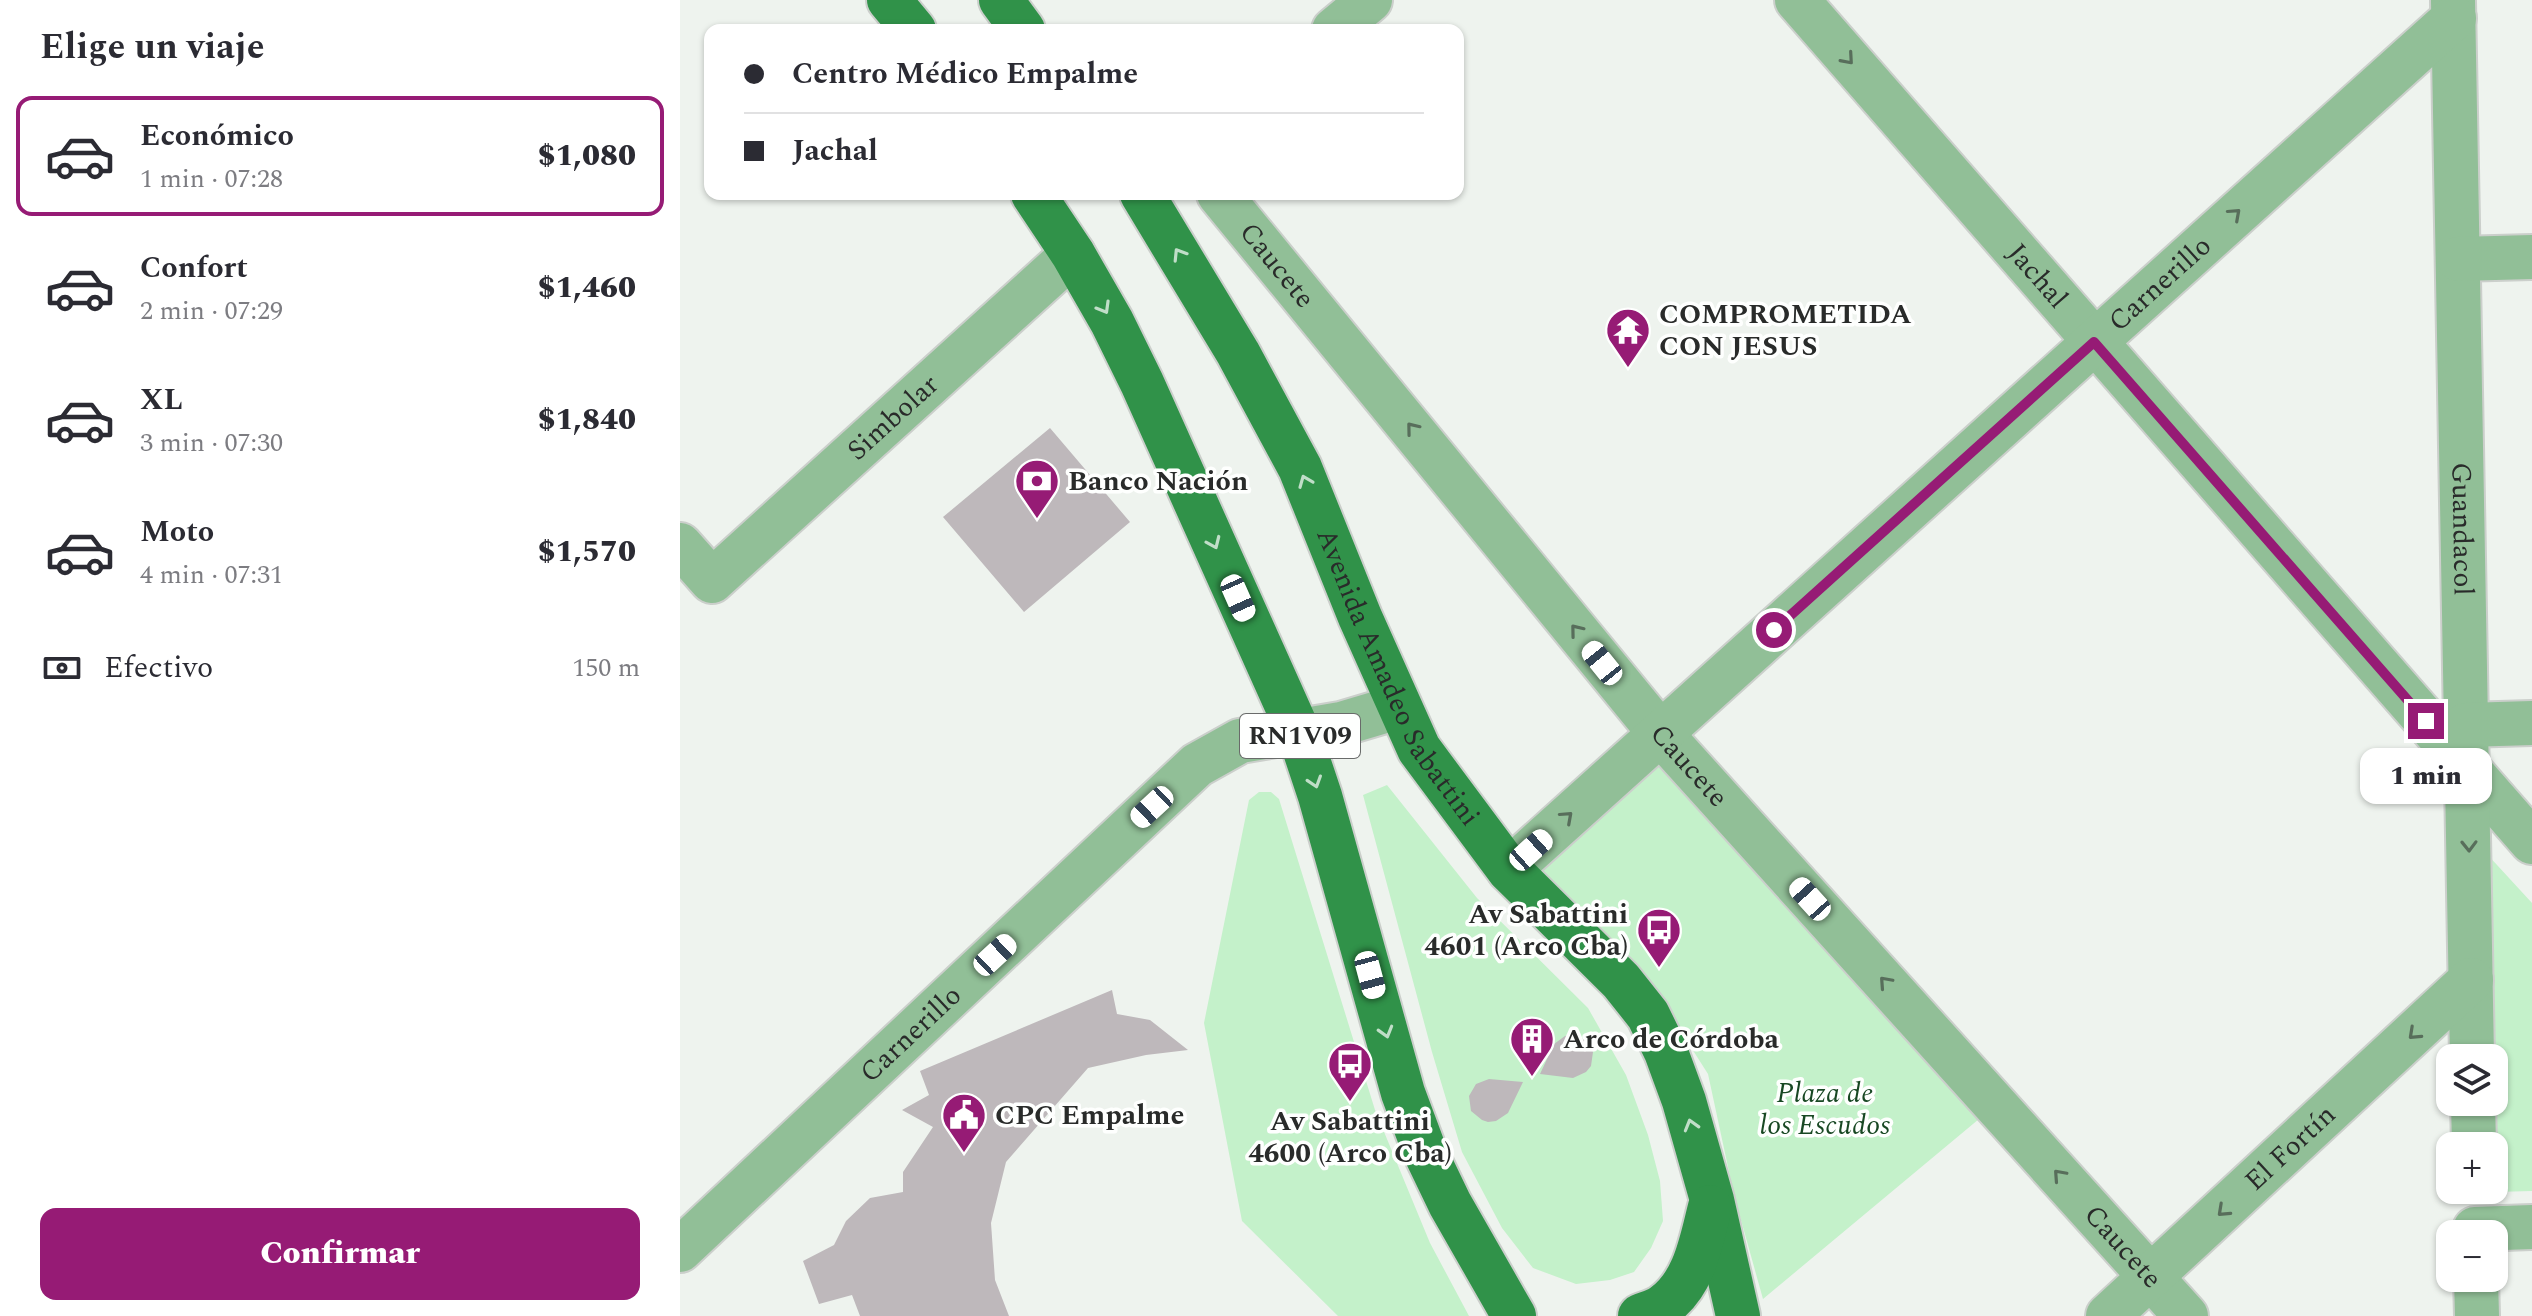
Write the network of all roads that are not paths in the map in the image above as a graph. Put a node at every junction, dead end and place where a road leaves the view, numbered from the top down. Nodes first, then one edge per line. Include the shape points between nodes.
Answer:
1 (889, 0) edge
2 (1001, 0) edge
3 (1370, 0) edge
4 (1797, 0) edge
5 (2454, 9) edge
6 (909, 24) edge
7 (1019, 24) edge
8 (1341, 24) edge
9 (1037, 200) edge
10 (1146, 200) edge
11 (1224, 200) edge
12 (1073, 254) junction
13 (2532, 257) edge
14 (2458, 259) junction
15 (2094, 342) junction
16 (680, 545) edge
17 (1398, 707) junction
18 (2532, 723) edge
19 (2466, 725) junction
20 (1299, 733) junction
21 (1660, 733) junction
22 (2468, 768) junction
23 (2532, 842) edge
24 (1509, 870) junction
25 (2471, 980) junction
26 (2472, 1044) edge
27 (1712, 1200) junction
28 (2475, 1218) edge
29 (2532, 1227) edge
30 (680, 1250) edge
31 (2152, 1278) junction
32 (2476, 1292) edge
33 (1520, 1312) edge
34 (1640, 1316) edge
35 (1738, 1316) edge
36 (2108, 1316) edge
37 (2186, 1316) edge
38 (2477, 1316) edge

1 - 6 main road
2 - 7 main road
3 - 8 street
4 -> 15 street, Jachal
5 - 14 street, Guandacol
15 -> 5 street, Carnerillo
9 - 12 main road, RN1V09
17 -> 10 main road, Avenida Amadeo Sabattini / RN1V09 via 1300,468
21 -> 11 street, Caucete
12 - 16 street, Simbolar via 712,581
12 -> 20 main road, RN1V09 via 1142,383
13 - 14 street
14 - 19 street, Guandacol
15 - 21 street, Carnerillo
15 - 22 street, Jachal
17 - 20 street, Carnerillo
17 - 24 main road, Avenida Amadeo Sabattini / RN1V09 via 1419,749
18 - 19 street
19 - 22 street, Guandacol
20 - 30 street, Carnerillo via 1240,741 1197,765
20 -> 33 main road, RN1V09 via 1403,1093 1425,1152 1450,1204
24 -> 21 street, Carnerillo
31 -> 21 street, Caucete
22 - 23 street, Jachal
22 -> 25 street, Guandacol
27 -> 24 main road, Avenida Amadeo Sabattini / RN1V09 via 1684,1101 1648,1015 1621,981
25 - 26 street, Guandacol
25 -> 31 street, El Fortín
27 - 34 main road via 1697,1258 1683,1287 1661,1307
27 - 35 main road, Avenida Amadeo Sabattini / RN1V09
28 - 29 street
31 - 36 street, El Fortín
31 - 37 street, Caucete
32 - 38 street

